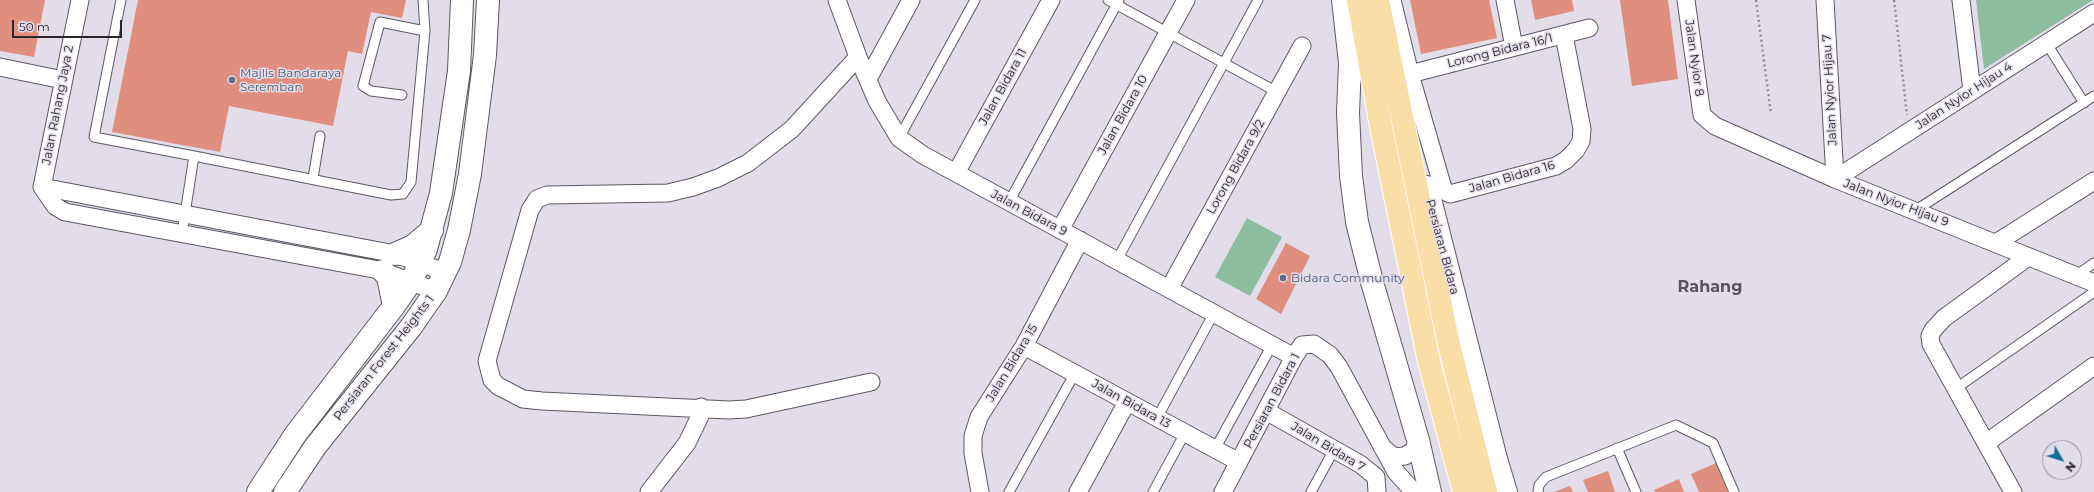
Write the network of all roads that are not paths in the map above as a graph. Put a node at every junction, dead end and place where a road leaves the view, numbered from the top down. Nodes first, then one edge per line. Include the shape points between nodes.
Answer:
1 (80, 0) edge
2 (121, 0) edge
3 (423, 0) edge
4 (462, 0) edge
5 (488, 0) edge
6 (911, 0) edge
7 (975, 0) edge
8 (1051, 0) edge
9 (1108, 0) edge
10 (1186, 0) edge
11 (1258, 0) edge
12 (1343, 0) edge
13 (1358, 0) edge
14 (1378, 0) edge
15 (1387, 0) edge
16 (1392, 0) edge
17 (1505, 0) edge
18 (1686, 0) edge
19 (1825, 0) edge
20 (1961, 0) edge
21 (838, 1) edge
22 (1118, 2) edge
23 (2094, 13) edge
24 (1588, 28) dead end
25 (425, 31) junction
26 (1168, 33) junction
27 (1564, 35) junction
28 (2047, 44) junction
29 (1302, 46) dead end
30 (1514, 47) junction
31 (858, 57) junction
32 (1224, 63) junction
33 (0, 67) edge
34 (1410, 74) junction
35 (868, 79) junction
36 (63, 80) junction
37 (1972, 91) junction
38 (1277, 92) junction
39 (402, 94) dead end
40 (2094, 96) edge
41 (2084, 102) junction
42 (1702, 115) joint
43 (320, 136) dead end
44 (899, 138) junction
45 (194, 156) junction
46 (956, 173) junction
47 (313, 178) junction
48 (1835, 179) junction
49 (2094, 181) edge
50 (42, 187) junction
51 (1009, 202) junction
52 (1916, 210) junction
53 (185, 215) junction
54 (432, 230) junction
55 (1060, 230) junction
56 (182, 233) junction
57 (1080, 240) junction
58 (1996, 243) junction
59 (2028, 256) junction
60 (1117, 260) junction
61 (389, 262) junction
62 (2094, 263) edge
63 (416, 271) junction
64 (2075, 276) junction
65 (441, 282) junction
66 (2094, 283) edge
67 (1169, 289) junction
68 (2094, 292) edge
69 (394, 306) junction
70 (1214, 313) junction
71 (1272, 345) junction
72 (1024, 346) junction
73 (1294, 357) junction
74 (2094, 366) edge
75 (1074, 373) junction
76 (871, 382) dead end
77 (1955, 389) junction
78 (1127, 402) junction
79 (701, 407) junction
80 (1266, 411) junction
81 (1157, 418) junction
82 (1185, 433) junction
83 (1418, 440) junction
84 (1986, 443) junction
85 (1382, 447) junction
86 (1335, 448) junction
87 (1617, 448) junction
88 (1215, 449) junction
89 (1239, 462) junction
90 (258, 492) edge
91 (285, 492) edge
92 (649, 492) edge
93 (980, 492) edge
94 (1010, 492) edge
95 (1078, 492) edge
96 (1153, 492) edge
97 (1224, 492) edge
98 (1310, 492) edge
99 (1377, 492) edge
100 (1414, 492) edge
101 (1430, 492) edge
102 (1464, 492) edge
103 (1486, 492) edge
104 (1506, 492) edge
105 (1538, 492) edge
106 (1636, 492) edge
107 (1734, 492) edge
108 (2013, 492) edge

1 - 36 street, Jalan Rahang Jaya 2
2 - 45 lane via 94,137
3 - 25 lane
4 - 54 street, Persiaran Forest Heights 1 via 459,71 442,193
5 - 65 street, Persiaran Forest Heights 1 via 485,54 470,174 459,230
6 - 35 street
7 - 44 lane
8 - 46 street, Jalan Bidara 11
9 - 22 lane
10 - 26 street, Jalan Bidara 10
11 - 32 lane
12 - 83 street via 1350,63 1348,113 1351,176 1357,222
13 - 102 main road via 1429,362
14 - 103 main road, Persiaran Bidara via 1449,345
15 - 104 street, Persiaran Bidara via 1429,197
16 - 34 street
17 - 30 street
18 - 42 street, Jalan Nyior 8
19 - 48 street, Jalan Nyior Hijau 7
20 - 37 street
21 - 31 street, Jalan Bidara 9
22 - 26 lane
22 - 51 lane
23 - 28 street, Jalan Nyior Hijau 4
24 - 27 street, Lorong Bidara 16/1
25 - 39 lane via 381,18 363,86 371,91
25 - 47 lane via 411,182 403,194 391,195
26 - 32 lane
26 - 55 street, Jalan Bidara 10
27 - 30 street, Lorong Bidara 16/1
27 - 34 street, Jalan Bidara 16 via 1582,129 1581,141 1576,150 1556,166 1450,194 1443,188
28 - 37 street, Jalan Nyior Hijau 4
28 - 41 lane
29 - 38 street, Lorong Bidara 9/2
30 - 34 street, Lorong Bidara 16/1
31 - 35 street, Jalan Bidara 9
31 - 79 street via 792,129 748,163 718,178 668,192 547,195 537,199 530,210 487,361 492,380 523,399
32 - 38 lane
32 - 60 lane
33 - 36 street
35 - 44 street, Jalan Bidara 9 via 877,101
36 - 50 street, Jalan Rahang Jaya 2
37 - 48 street, Jalan Nyior Hijau 4
38 - 67 street, Lorong Bidara 9/2
40 - 41 lane
41 - 52 lane
42 - 48 street, Jalan Nyior Hijau 9 via 1715,126
43 - 47 lane
44 - 46 street, Jalan Bidara 9
45 - 47 lane
45 - 53 lane
46 - 51 street, Jalan Bidara 9
48 - 52 street, Jalan Nyior Hijau 9
49 - 58 street
50 - 53 street
50 - 56 street via 55,206 65,212
51 - 55 street, Jalan Bidara 9
52 - 58 street, Jalan Nyior Hijau 9
53 - 56 lane
53 - 61 street
54 - 61 street via 414,246
54 - 63 street, Persiaran Forest Heights 1
55 - 57 street, Jalan Bidara 9
56 - 61 street
57 - 60 street, Jalan Bidara 9
57 - 72 street, Jalan Bidara 15
58 - 59 street, Jalan Nyior Hijau 9
59 - 64 street, Jalan Nyior Hijau 9
59 - 77 street via 1944,318 1933,330 1930,336 1931,344
60 - 67 street, Jalan Bidara 9
61 - 63 street
61 - 69 street via 388,277
62 - 64 lane
63 - 65 street
63 - 69 street, Persiaran Forest Heights 1
64 - 66 street, Jalan Nyior Hijau 9
65 - 91 street, Persiaran Forest Heights 1 via 411,327 315,447
67 - 70 street, Jalan Bidara 9
68 - 77 lane
69 - 90 street, Persiaran Forest Heights 1 via 295,435
70 - 71 street, Jalan Bidara 9
70 - 81 lane
71 - 73 street, Jalan Bidara 9
71 - 88 lane
72 - 75 street, Jalan Bidara 13
72 - 93 street, Jalan Bidara 15 via 979,417 973,436 973,453
73 - 80 street, Persiaran Bidara 1
73 - 85 street, Persiaran Bidara 1 via 1302,346 1314,344 1330,355
74 - 84 street
75 - 78 street, Jalan Bidara 13
75 - 94 lane
76 - 79 street via 746,409
77 - 84 street
78 - 81 street, Jalan Bidara 13
78 - 95 street
79 - 92 street via 700,416 687,443
80 - 86 street, Jalan Bidara 7
80 - 89 street, Persiaran Bidara 1
81 - 82 street, Jalan Bidara 13
82 - 88 street, Jalan Bidara 13
82 - 96 lane
83 - 85 street via 1414,450 1405,456 1394,457
83 - 101 street
84 - 108 street
85 - 100 street, Persiaran Bidara 1 via 1396,472
86 - 98 lane
86 - 99 street, Jalan Bidara 7 via 1376,477
87 - 105 lane via 1546,477 1539,485
87 - 106 lane
87 - 107 lane via 1676,425 1713,443
88 - 89 street, Jalan Bidara 13
89 - 97 street, Persiaran Bidara 1

